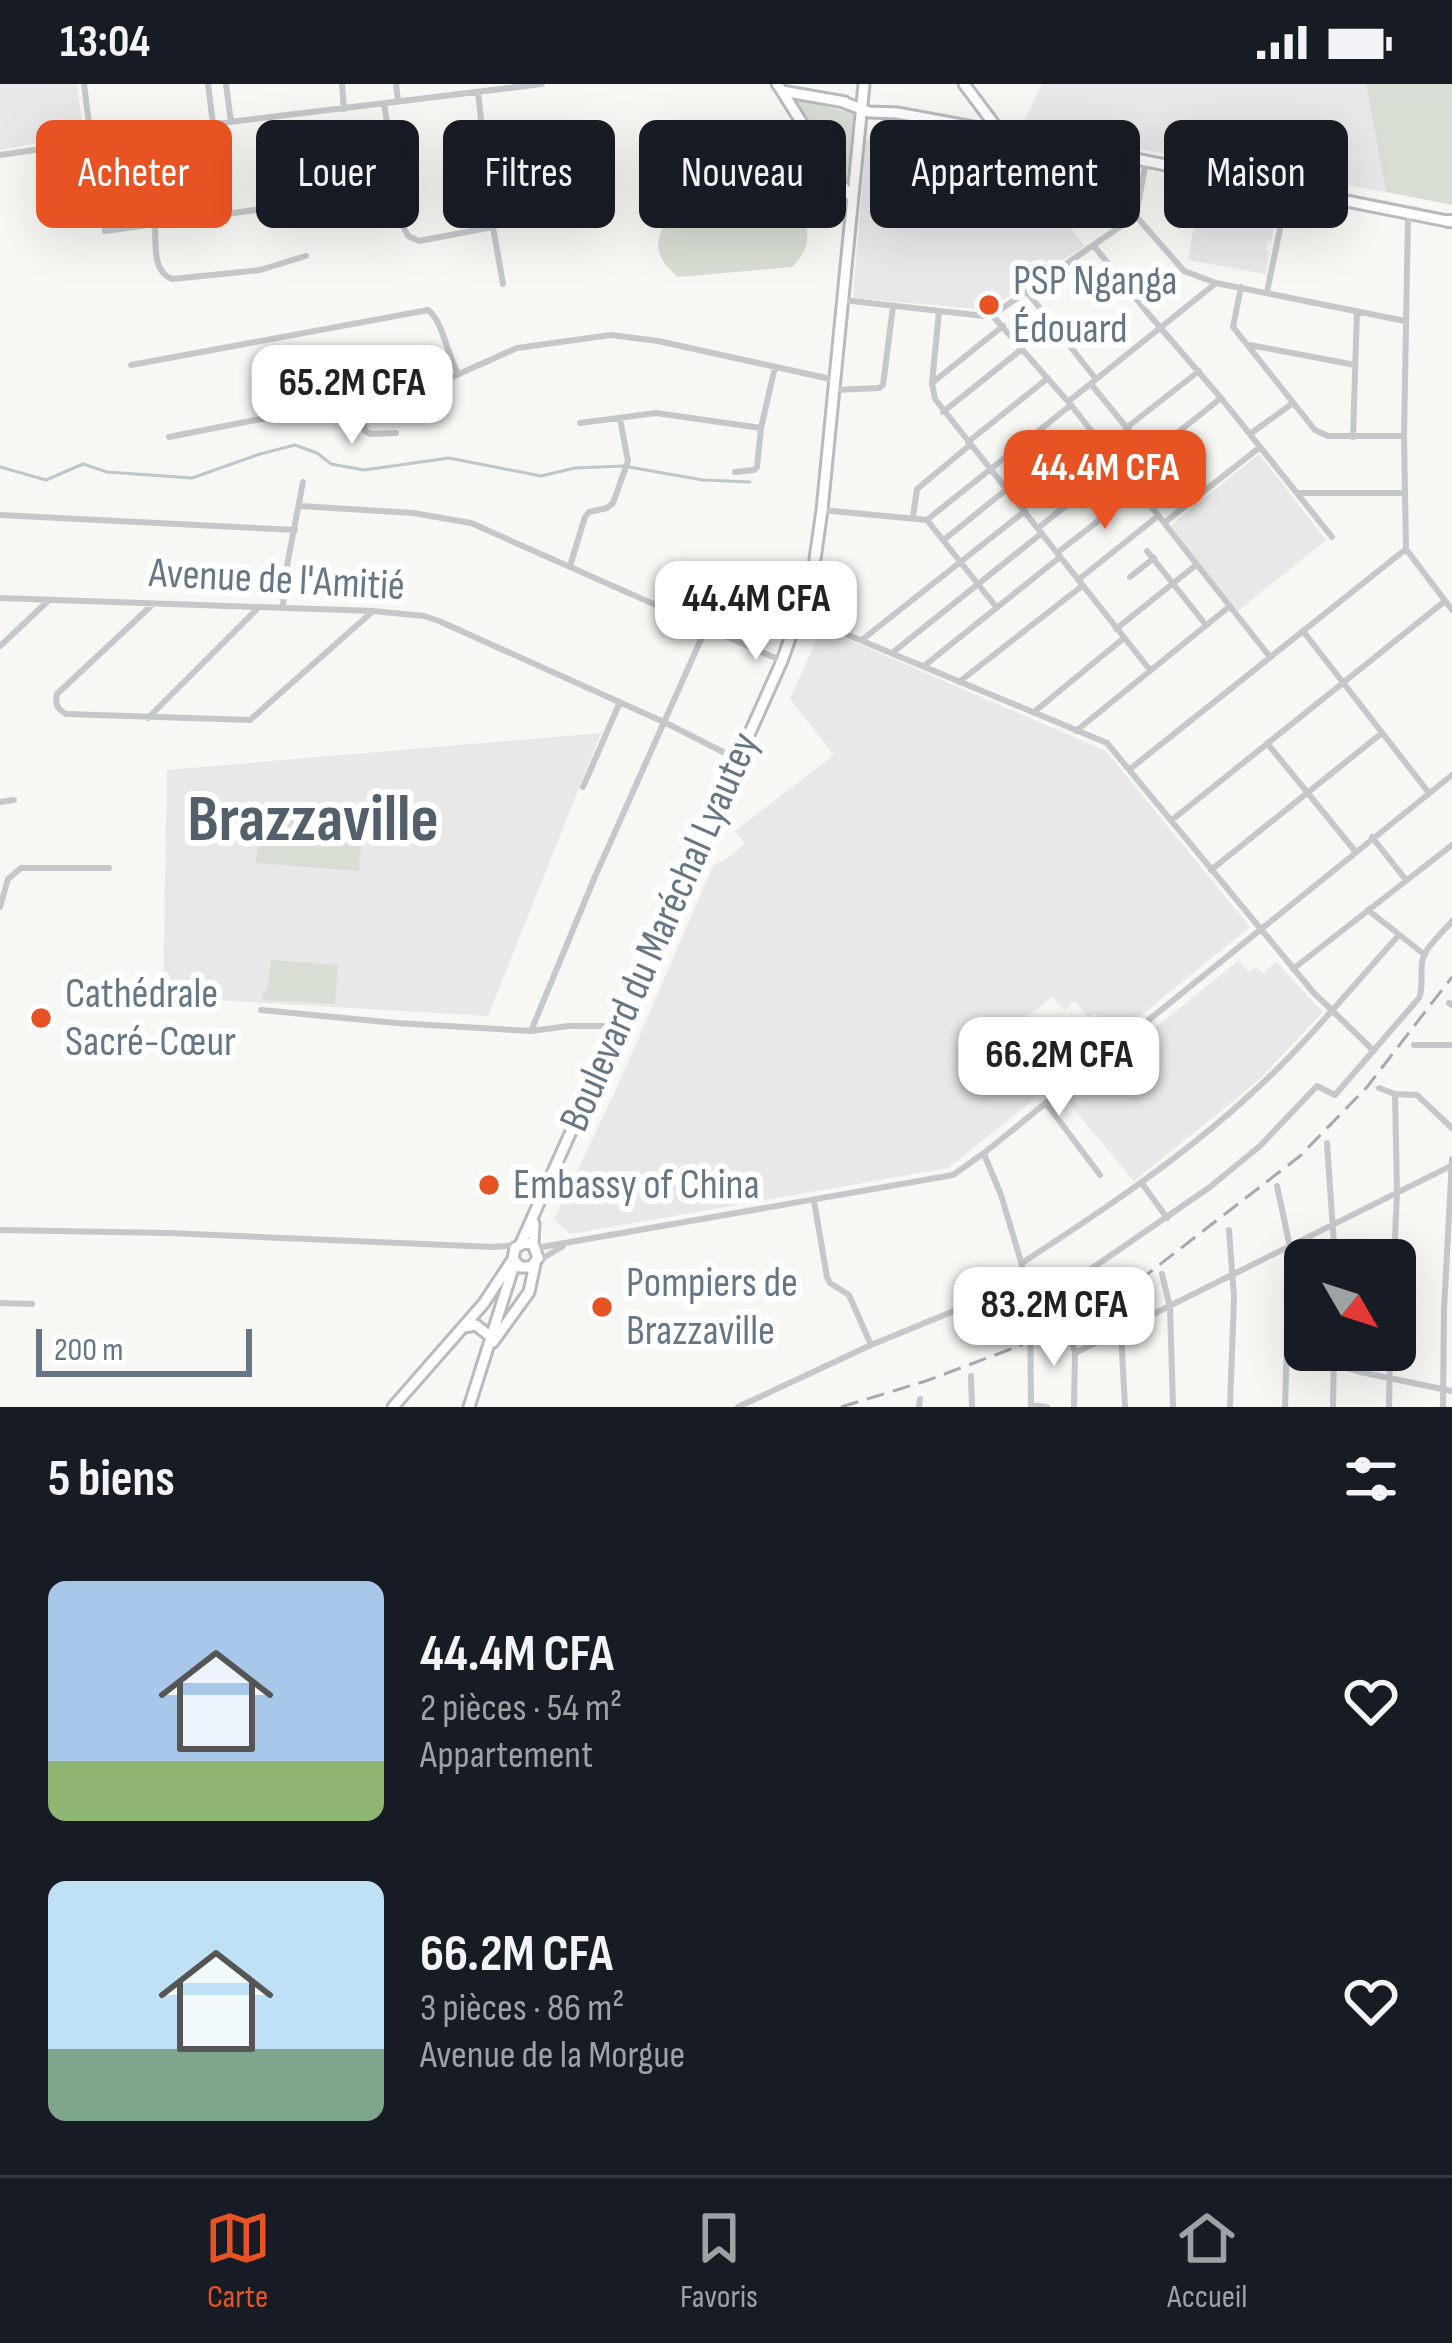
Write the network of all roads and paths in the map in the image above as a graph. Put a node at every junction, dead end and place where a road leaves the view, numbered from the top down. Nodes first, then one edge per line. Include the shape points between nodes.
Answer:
1 (84, 84) edge
2 (208, 84) edge
3 (226, 84) edge
4 (342, 84) edge
5 (396, 84) edge
6 (425, 84) edge
7 (542, 84) edge
8 (864, 84) edge
9 (964, 84) edge
10 (779, 87) edge
11 (478, 92) junction
12 (426, 98) junction
13 (398, 101) junction
14 (384, 104) junction
15 (862, 106) junction
16 (344, 109) junction
17 (876, 112) junction
18 (897, 113) junction
19 (88, 120) edge
20 (212, 120) edge
21 (231, 120) edge
22 (387, 120) edge
23 (481, 120) edge
24 (935, 120) edge
25 (991, 120) edge
26 (232, 122) edge
27 (860, 125) junction
28 (36, 148) edge
29 (0, 154) edge
30 (1140, 160) edge
31 (1146, 161) junction
32 (1164, 165) edge
33 (1140, 193) edge
34 (852, 197) junction
35 (1348, 201) edge
36 (1408, 212) junction
37 (1140, 220) edge
38 (1451, 221) edge
39 (154, 228) edge
40 (404, 228) edge
41 (488, 228) edge
42 (493, 228) edge
43 (1118, 228) edge
44 (1280, 228) edge
45 (1094, 246) junction
46 (306, 256) dead end
47 (1216, 283) junction
48 (503, 284) dead end
49 (1241, 287) junction
50 (1027, 292) junction
51 (1267, 292) junction
52 (843, 301) junction
53 (893, 306) junction
54 (939, 311) junction
55 (1357, 311) junction
56 (991, 314) junction
57 (1405, 321) junction
58 (1003, 326) junction
59 (1161, 326) junction
60 (1247, 345) junction
61 (1022, 349) junction
62 (131, 365) dead end
63 (1354, 365) junction
64 (775, 367) junction
65 (1199, 371) junction
66 (458, 373) junction
67 (1048, 378) junction
68 (1093, 381) junction
69 (932, 383) junction
70 (834, 385) junction
71 (1221, 398) junction
72 (358, 399) junction
73 (1293, 403) junction
74 (1069, 404) junction
75 (944, 412) junction
76 (619, 418) junction
77 (580, 423) dead end
78 (761, 428) junction
79 (1126, 428) junction
80 (396, 433) dead end
81 (1093, 434) junction
82 (1250, 434) junction
83 (1353, 436) junction
84 (1404, 436) junction
85 (169, 437) dead end
86 (969, 443) junction
87 (1260, 447) junction
88 (1149, 455) junction
89 (1117, 465) junction
90 (990, 470) junction
91 (735, 472) dead end
92 (1125, 475) junction
93 (303, 482) dead end
94 (1007, 489) junction
95 (1138, 490) junction
96 (1297, 493) junction
97 (1404, 493) junction
98 (1015, 498) junction
99 (300, 506) junction
100 (822, 510) junction
101 (1025, 511) junction
102 (0, 515) edge
103 (913, 518) junction
104 (928, 520) junction
105 (1161, 520) junction
106 (295, 530) junction
107 (1040, 531) junction
108 (1332, 537) dead end
109 (944, 539) junction
110 (1406, 549) junction
111 (1059, 555) junction
112 (963, 562) junction
113 (686, 565) dead end
114 (1196, 565) junction
115 (570, 566) junction
116 (1130, 577) dead end
117 (1174, 582) junction
118 (1080, 583) junction
119 (979, 584) junction
120 (0, 598) edge
121 (51, 599) junction
122 (1445, 601) junction
123 (152, 604) junction
124 (1230, 606) junction
125 (259, 607) junction
126 (284, 608) junction
127 (997, 608) junction
128 (1452, 610) edge
129 (373, 611) junction
130 (800, 615) junction
131 (1206, 626) junction
132 (707, 627) junction
133 (1116, 628) junction
134 (1303, 631) junction
135 (1124, 638) junction
136 (862, 640) junction
137 (0, 646) edge
138 (892, 653) junction
139 (1270, 657) junction
140 (782, 661) junction
141 (924, 666) junction
142 (1150, 670) junction
143 (959, 682) junction
144 (1342, 682) junction
145 (620, 702) junction
146 (1033, 712) junction
147 (148, 718) junction
148 (666, 723) junction
149 (1076, 731) junction
150 (1382, 733) junction
151 (1267, 743) junction
152 (737, 759) junction
153 (1130, 769) junction
154 (1452, 775) edge
155 (583, 787) dead end
156 (1306, 792) junction
157 (1429, 793) junction
158 (14, 800) dead end
159 (0, 802) edge
160 (1172, 820) junction
161 (1372, 837) junction
162 (1452, 845) edge
163 (1355, 851) junction
164 (109, 868) dead end
165 (1211, 870) junction
166 (1406, 880) junction
167 (0, 907) edge
168 (1368, 910) junction
169 (1452, 921) edge
170 (1258, 929) junction
171 (1399, 935) junction
172 (1424, 955) junction
173 (1293, 969) junction
174 (260, 1010) dead end
175 (1331, 1010) junction
176 (617, 1026) junction
177 (531, 1030) junction
178 (1414, 1045) dead end
179 (1452, 1045) edge
180 (1373, 1051) junction
181 (1379, 1088) dead end
182 (1395, 1094) junction
183 (1046, 1103) junction
184 (1452, 1128) edge
185 (1327, 1143) dead end
186 (984, 1153) junction
187 (1452, 1163) edge
188 (1100, 1175) dead end
189 (1141, 1182) junction
190 (1277, 1186) dead end
191 (1397, 1193) junction
192 (814, 1201) junction
193 (1168, 1219) junction
194 (1334, 1224) junction
195 (0, 1230) edge
196 (1229, 1230) dead end
197 (1288, 1239) edge
198 (1305, 1239) edge
199 (1334, 1239) edge
200 (1395, 1239) edge
201 (566, 1244) junction
202 (1284, 1250) edge
203 (521, 1251) junction
204 (1022, 1263) junction
205 (534, 1264) junction
206 (1091, 1269) dead end
207 (1162, 1274) dead end
208 (1233, 1276) junction
209 (1027, 1281) junction
210 (506, 1286) junction
211 (0, 1303) edge
212 (484, 1303) junction
213 (32, 1304) dead end
214 (1108, 1305) dead end
215 (1170, 1307) junction
216 (464, 1327) junction
217 (1069, 1328) dead end
218 (1120, 1332) junction
219 (491, 1342) junction
220 (871, 1345) junction
221 (1075, 1353) junction
222 (1287, 1371) edge
223 (1334, 1371) edge
224 (1359, 1371) edge
225 (1389, 1371) edge
226 (970, 1376) dead end
227 (1389, 1378) junction
228 (1447, 1390) edge
229 (1031, 1406) edge
230 (393, 1407) edge
231 (469, 1407) edge
232 (738, 1407) edge
233 (972, 1407) edge
234 (1047, 1407) edge
235 (1074, 1407) edge
236 (1125, 1407) edge
237 (1173, 1407) edge
238 (1230, 1407) edge
239 (1285, 1407) edge
240 (1333, 1407) edge
241 (1389, 1407) edge
242 (1443, 1407) edge

1 - 19 street
2 - 20 street
3 - 21 street
4 - 16 street
5 - 13 street
6 - 12 street
7 - 11 street
8 - 15 main road, Boulevard du Maréchal Lyautey
9 - 25 main road
10 - 15 main road
10 - 34 main road
11 - 12 street
11 - 23 street
12 - 13 street
13 - 14 street
14 - 16 street
14 - 22 street
15 - 17 main road
15 - 18 main road
15 - 27 main road, Boulevard du Maréchal Lyautey
16 - 26 street
17 - 18 main road
17 - 27 main road
18 - 24 main road
27 - 34 main road, Boulevard du Maréchal Lyautey
28 - 29 street
30 - 31 main road
31 - 32 main road
31 - 33 street
34 - 52 main road, Boulevard du Maréchal Lyautey
35 - 36 main road
36 - 38 main road
36 - 57 street
37 - 47 street via 1184,271
39 - 46 street via 159,270 172,279 260,270
40 - 41 street via 419,241
42 - 48 street
43 - 45 street
44 - 51 street
45 - 50 street
45 - 59 street
47 - 49 street
47 - 59 street
49 - 51 street
49 - 60 street via 1233,324
50 - 56 street
50 - 68 street
51 - 55 street
52 - 53 street
52 - 70 main road, Boulevard du Maréchal Lyautey
53 - 54 street
53 - 70 street via 883,385
54 - 56 street
54 - 69 street
55 - 57 street
55 - 63 street
56 - 58 street
57 - 84 street
58 - 61 street
58 - 69 street
59 - 65 street
59 - 68 street
60 - 63 street
60 - 73 street
61 - 67 street
61 - 75 street
62 - 66 street via 428,310
63 - 83 street
64 - 66 street via 621,334 517,348
64 - 70 street
64 - 78 street
65 - 71 street
65 - 79 street
66 - 72 street
67 - 74 street
67 - 86 street
68 - 74 street
68 - 79 street
69 - 75 street
70 - 100 main road, Boulevard du Maréchal Lyautey
71 - 82 street
71 - 88 street
72 - 80 street via 365,431
72 - 85 street
73 - 82 street
73 - 83 street via 1321,434
74 - 81 street
74 - 90 street
75 - 86 street
76 - 77 street
76 - 78 street via 656,413
76 - 115 street via 628,461 610,506 585,517
78 - 91 street via 757,467
79 - 88 street
81 - 89 street
81 - 98 street
82 - 87 street
83 - 84 street
84 - 97 street
86 - 90 street
86 - 103 street via 917,490
87 - 96 street
87 - 105 street
88 - 92 street
89 - 92 street
89 - 107 street
90 - 94 street
90 - 104 street
92 - 95 street
93 - 99 street
94 - 98 street
94 - 109 street
95 - 105 street
95 - 111 street
96 - 97 street
96 - 108 street
97 - 110 street
98 - 101 street
99 - 106 street
99 - 115 street via 453,518
100 - 103 street
100 - 130 main road, Boulevard du Maréchal Lyautey
101 - 107 street
101 - 112 street
102 - 106 street
103 - 104 street
104 - 109 street
105 - 114 street
105 - 118 street
106 - 126 street
107 - 111 street
107 - 119 street
109 - 112 street
110 - 122 street
110 - 134 street
111 - 118 street
111 - 127 street
112 - 119 street
112 - 136 street
113 - 132 street via 724,585
114 - 117 street
114 - 124 street
115 - 132 street
116 - 117 street via 1151,555
117 - 131 street
117 - 133 street
118 - 133 street
118 - 143 street
119 - 127 street
119 - 138 street
120 - 121 street, Avenue de l'Amitié
121 - 123 street, Avenue de l'Amitié
121 - 137 street
122 - 128 street
122 - 144 street
123 - 125 street, Avenue de l'Amitié
123 - 147 street via 56,699 66,714
124 - 131 street
124 - 139 street
125 - 126 street, Avenue de l'Amitié
125 - 147 street
126 - 129 street, Avenue de l'Amitié
127 - 141 street
129 - 145 street, Avenue de l'Amitié via 439,621
129 - 147 street via 250,720
130 - 136 street
130 - 140 main road, Boulevard du Maréchal Lyautey
131 - 142 street
132 - 140 street
132 - 148 street
133 - 135 street
134 - 139 street
134 - 144 street
135 - 142 street
135 - 146 street
136 - 138 street
138 - 141 street
139 - 153 street
140 - 152 main road, Boulevard du Maréchal Lyautey
141 - 143 street
142 - 149 street
143 - 146 street
144 - 150 street
144 - 151 street
145 - 148 street, Avenue de l'Amitié
145 - 155 street
146 - 149 street
148 - 152 street, Avenue de l'Amitié
148 - 177 street
149 - 153 street via 1107,743
150 - 156 street
150 - 157 street
151 - 156 street
151 - 160 street
152 - 176 main road, Boulevard du Maréchal Lyautey
153 - 160 street
154 - 157 street
156 - 163 street
156 - 165 street
157 - 161 street
158 - 159 street
160 - 165 street
161 - 163 street
161 - 166 street
162 - 166 street
163 - 170 street
164 - 167 street via 21,868 8,879
165 - 170 street
166 - 168 street
168 - 171 street
168 - 173 street
169 - 172 street
170 - 173 street
170 - 183 street
171 - 172 street
171 - 175 street
172 - 180 street via 1423,992
173 - 175 street
174 - 177 street
175 - 180 street
175 - 189 street via 1257,1088
176 - 177 street
176 - 203 main road, Boulevard du Maréchal Lyautey
178 - 179 street
180 - 193 street via 1335,1095 1317,1086 1260,1146
181 - 182 street
182 - 184 street via 1417,1094
182 - 191 street
183 - 186 street
183 - 188 street
185 - 194 street
186 - 192 street via 945,1177
186 - 204 street
187 - 191 street
187 - 228 street
189 - 193 street
189 - 204 street
190 - 197 street
191 - 194 street
191 - 200 street
192 - 201 street
192 - 220 street via 827,1277 849,1294
193 - 206 street
194 - 198 street
194 - 199 street
195 - 203 street
196 - 208 street
201 - 203 street
201 - 205 street
202 - 208 street
203 - 205 main road
203 - 205 main road via 524,1268
203 - 210 main road
203 - 212 main road
204 - 209 street
205 - 210 main road
205 - 219 main road via 530,1292
207 - 215 street
208 - 215 street
208 - 238 street
209 - 220 street
209 - 229 street
210 - 212 main road
210 - 219 main road
211 - 213 street
212 - 216 main road
214 - 218 street
215 - 218 street
215 - 237 street
216 - 219 main road via 476,1325
216 - 230 main road
217 - 221 street
218 - 221 street
218 - 236 street
219 - 231 main road
220 - 232 street
221 - 235 street
222 - 239 street
223 - 240 street
224 - 227 street
225 - 227 street
226 - 233 street
227 - 228 street
227 - 241 street
228 - 242 street
229 - 234 street

